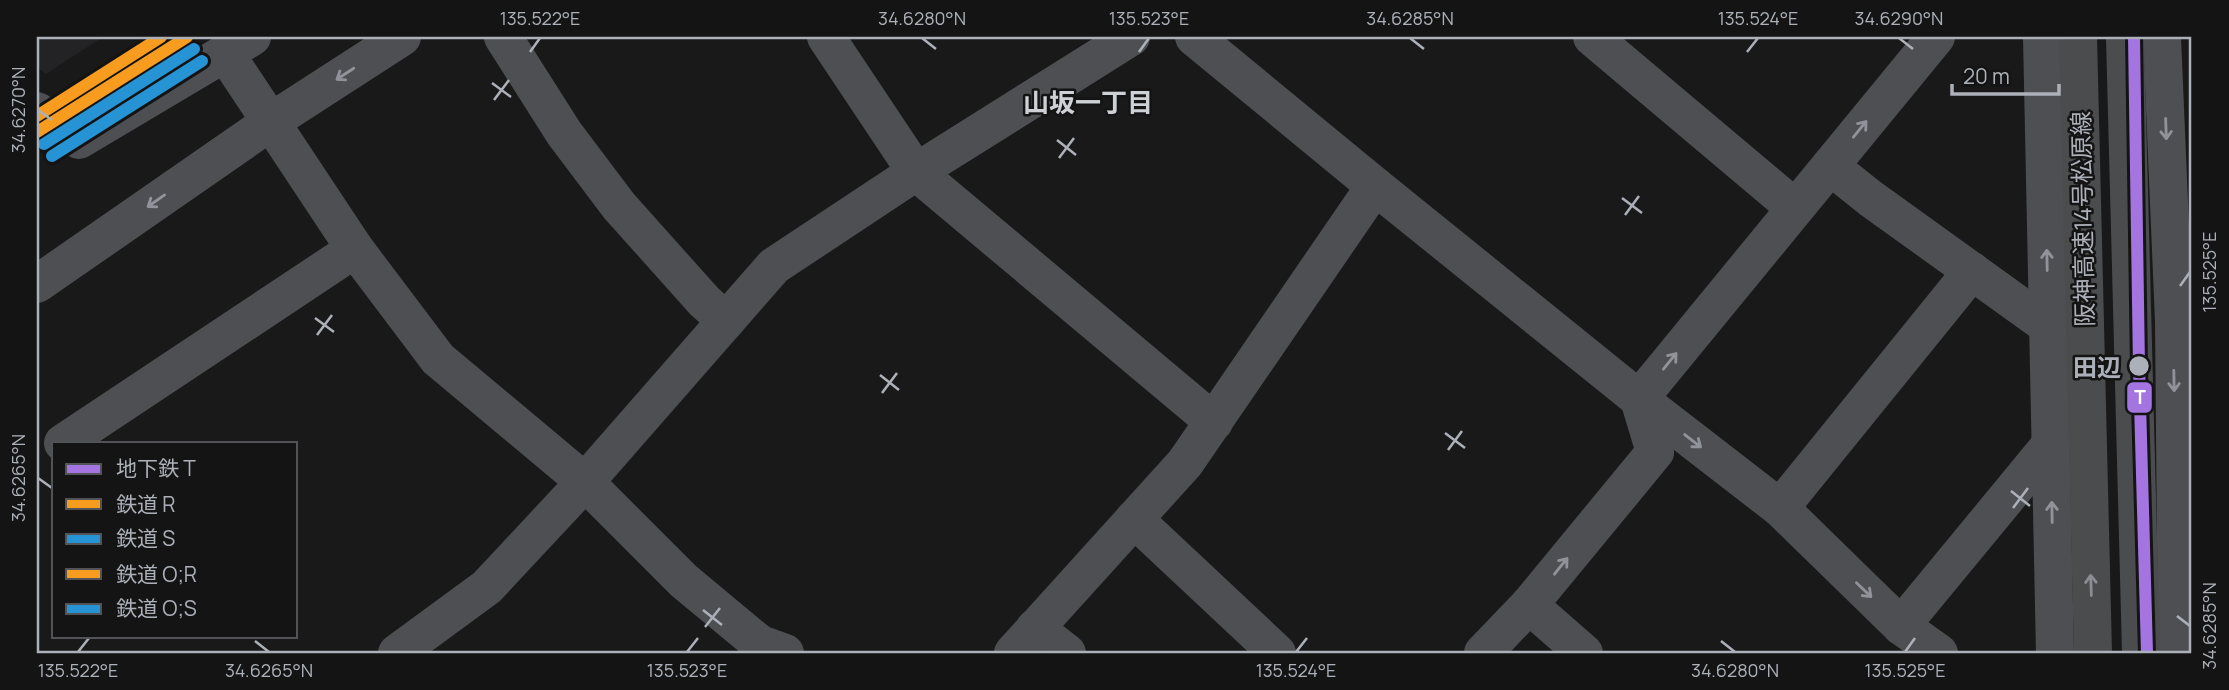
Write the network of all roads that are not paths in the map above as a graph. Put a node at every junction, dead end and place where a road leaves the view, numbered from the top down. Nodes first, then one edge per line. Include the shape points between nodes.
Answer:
1 (402, 37) edge
2 (503, 37) edge
3 (826, 37) edge
4 (1131, 37) edge
5 (1194, 37) edge
6 (1592, 37) edge
7 (1936, 37) edge
8 (2042, 37) edge
9 (2078, 37) edge
10 (2125, 37) edge
11 (2162, 37) edge
12 (243, 41) edge
13 (37, 111) edge
14 (272, 121) junction
15 (1830, 166) junction
16 (916, 172) junction
17 (1374, 186) junction
18 (1795, 208) junction
19 (355, 250) junction
20 (1972, 271) junction
21 (37, 284) edge
22 (2183, 307) edge
23 (726, 321) junction
24 (2048, 326) junction
25 (1639, 399) junction
26 (1214, 422) junction
27 (65, 442) edge
28 (2050, 444) junction
29 (52, 450) edge
30 (37, 460) edge
31 (585, 482) junction
32 (1780, 508) junction
33 (1134, 519) junction
34 (1529, 606) junction
35 (1901, 626) junction
36 (1024, 641) edge
37 (397, 653) edge
38 (785, 653) edge
39 (1067, 653) edge
40 (1277, 653) edge
41 (1483, 653) edge
42 (1584, 653) edge
43 (1939, 653) edge
44 (2055, 653) edge
45 (2093, 653) edge
46 (2141, 653) edge
47 (2177, 653) edge

1 -> 14 street
2 - 23 street via 564,133 619,206
3 - 16 street
4 - 16 street
5 - 17 street
6 - 18 street
15 -> 7 street
24 -> 8 street
45 -> 9 highway, 阪神高速14号松原線
10 - 46 highway, 阪神高速14号松原線
11 -> 22 street
12 - 13 street via 79,140
12 - 14 street
14 - 19 street
14 -> 21 street
15 - 18 street
15 - 20 street
16 - 23 street via 774,266
16 - 26 street
17 - 25 street
17 - 26 street
25 -> 18 street
19 - 27 street
19 - 31 street via 438,359
20 - 24 street
20 - 32 street
22 -> 47 street
23 - 31 street
24 - 28 street
25 -> 32 street
34 -> 25 street via 1656,452
26 - 33 street via 1185,463
28 - 35 street
44 -> 28 street
29 - 30 street
31 - 37 street via 486,587
31 - 38 street via 684,581 760,644
32 -> 35 street
33 - 36 street
33 - 40 street
34 - 41 street
34 - 42 street
35 - 43 street
36 - 39 street

